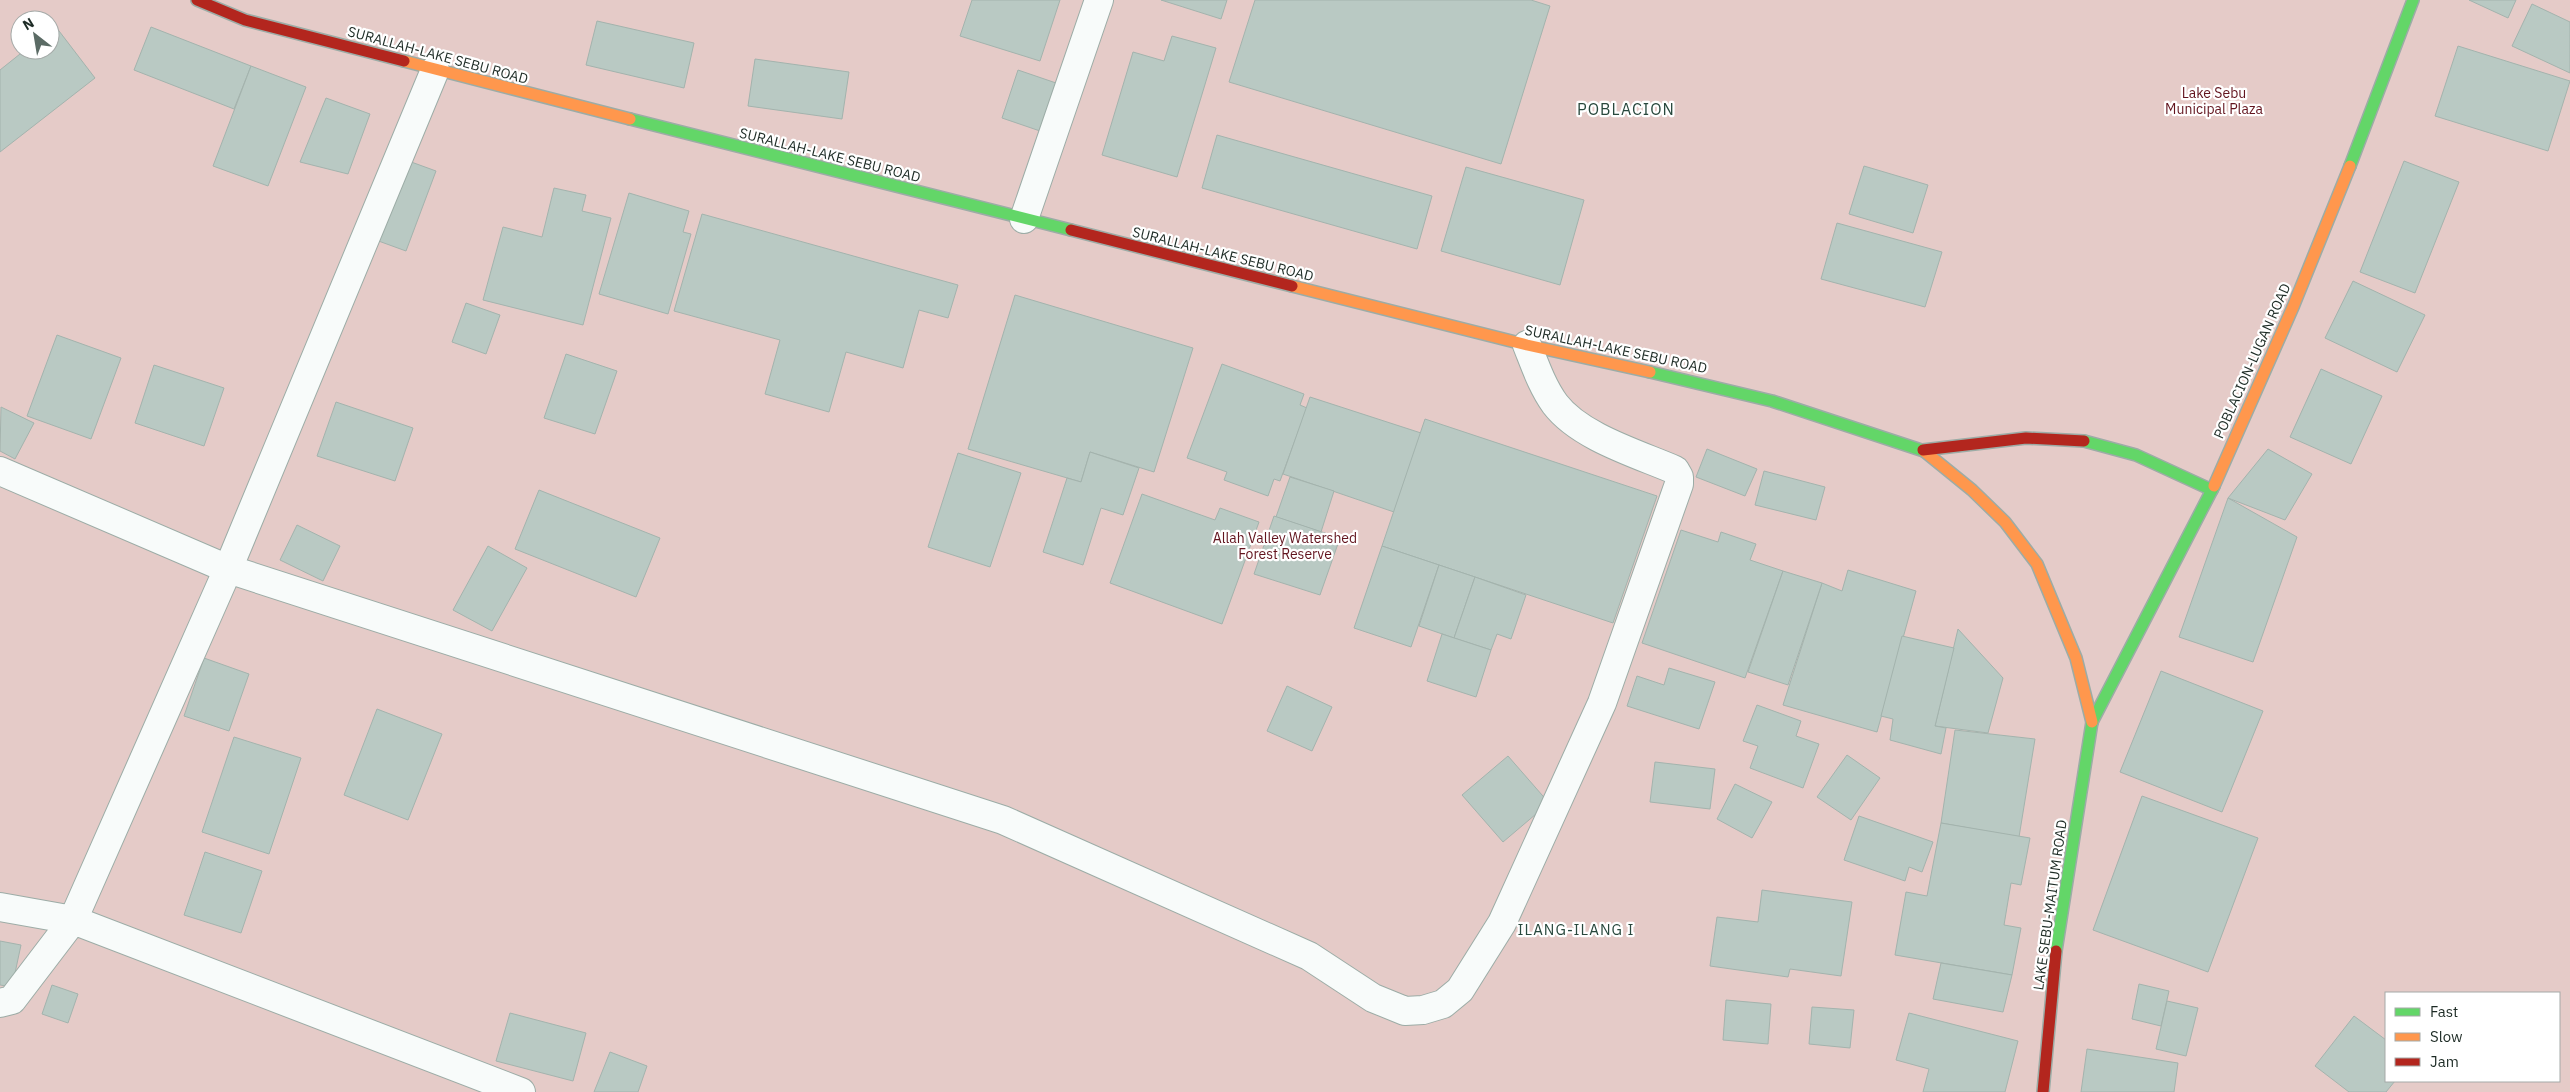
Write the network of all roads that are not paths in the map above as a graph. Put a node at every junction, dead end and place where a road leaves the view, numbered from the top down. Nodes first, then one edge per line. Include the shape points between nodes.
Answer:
1 (197, 0) edge
2 (1098, 0) edge
3 (2413, 0) edge
4 (435, 70) junction
5 (1024, 220) junction
6 (1527, 345) junction
7 (1923, 450) junction
8 (0, 471) edge
9 (2212, 490) junction
10 (228, 569) junction
11 (2092, 722) junction
12 (0, 907) edge
13 (74, 920) junction
14 (0, 1003) edge
15 (521, 1092) edge
16 (2043, 1092) edge

1 - 4 main road, SURALLAH-LAKE SEBU ROAD via 245,20
2 - 5 street
3 - 9 main road, POBLACION-LUGAN ROAD via 2359,146 2302,285
4 - 5 main road, SURALLAH-LAKE SEBU ROAD
4 - 10 street
5 - 6 main road, SURALLAH-LAKE SEBU ROAD
6 - 7 main road, SURALLAH-LAKE SEBU ROAD via 1744,393
6 - 10 street via 1542,383 1556,405 1593,434 1675,470 1679,484 1602,703 1502,923 1460,990 1444,1004 1423,1010 1406,1011 1381,1002 1309,956 1003,820
7 - 9 main road via 2001,440 2088,441 2130,453
7 - 11 main road, SURALLAH-LAKE SEBU ROAD via 2005,522 2037,564 2076,658
8 - 10 street
9 - 11 main road, POBLACION-LUGAN ROAD
10 - 13 street
11 - 16 main road, LAKE SEBU-MAITUM ROAD via 2057,938
12 - 13 street
13 - 14 street via 12,1000
13 - 15 street

